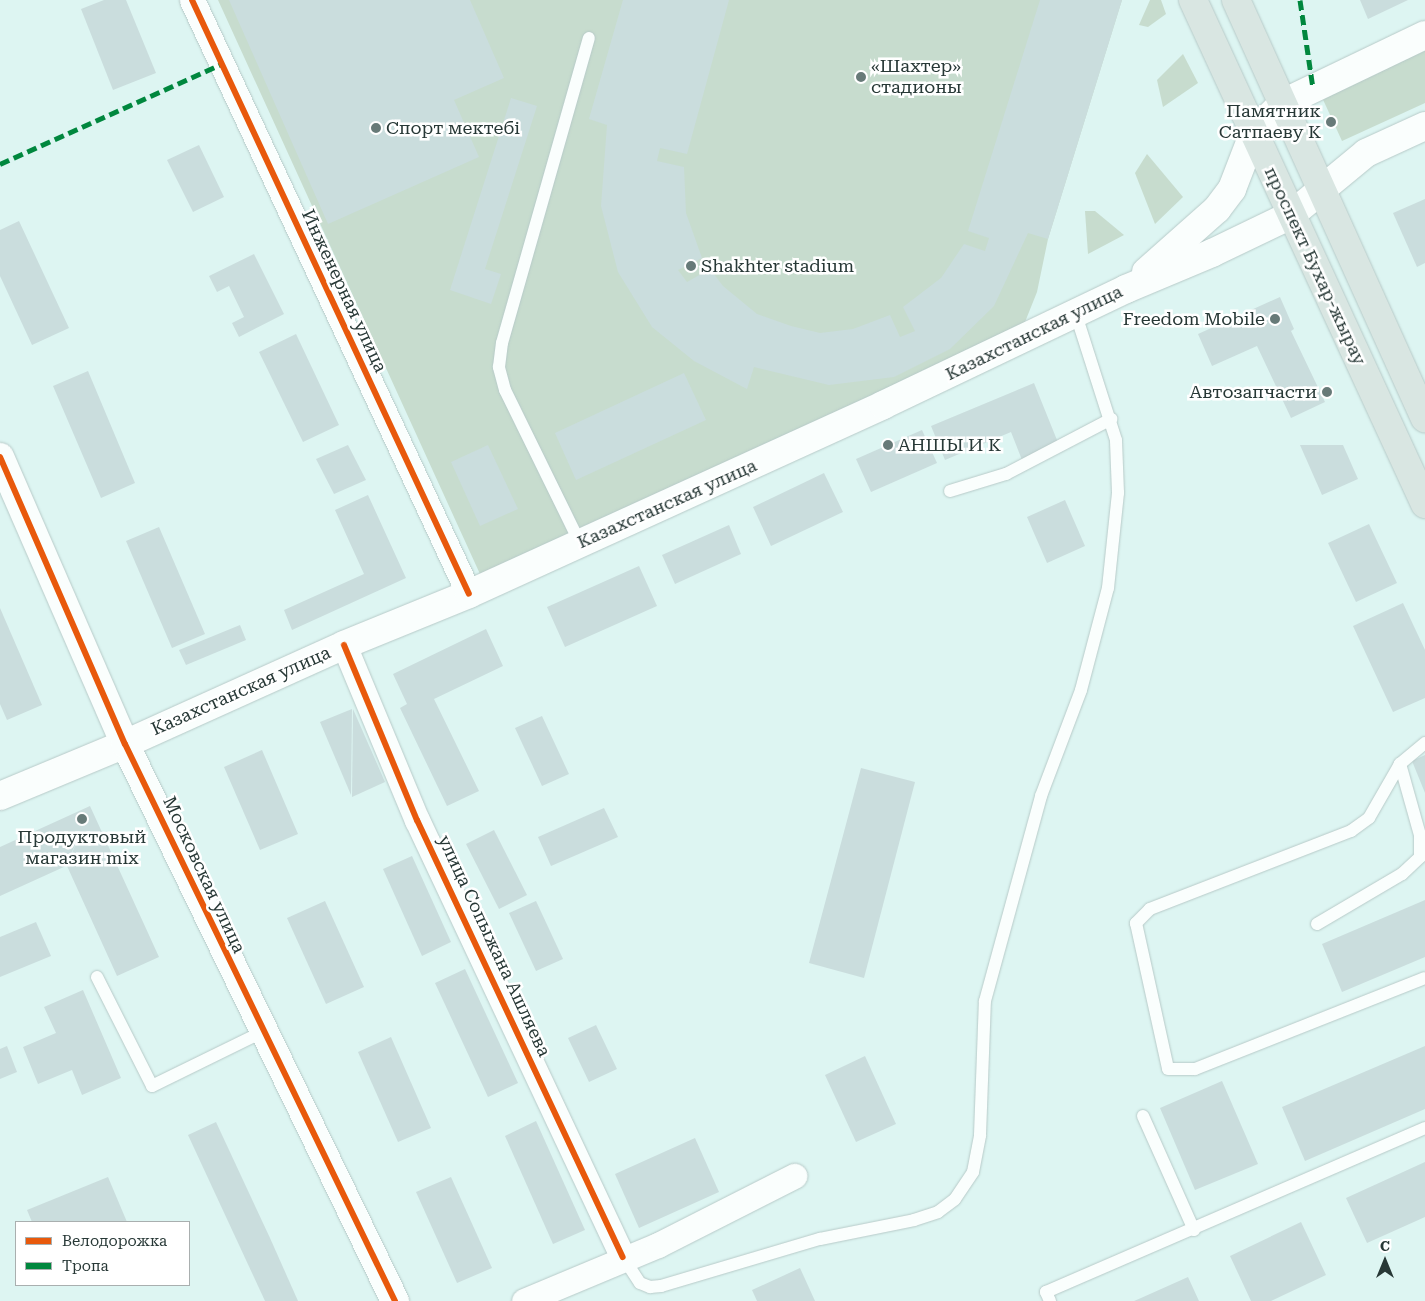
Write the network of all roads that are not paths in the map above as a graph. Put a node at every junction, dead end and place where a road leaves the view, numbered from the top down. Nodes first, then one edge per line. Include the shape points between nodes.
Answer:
1 (192, 0) edge
2 (1193, 0) edge
3 (1236, 0) edge
4 (1425, 35) edge
5 (589, 38) dead end
6 (1283, 103) junction
7 (1425, 126) edge
8 (1254, 132) junction
9 (1323, 191) junction
10 (1291, 215) junction
11 (1126, 289) junction
12 (1076, 315) junction
13 (1425, 418) edge
14 (1111, 419) junction
15 (0, 457) edge
16 (950, 491) dead end
17 (1425, 504) edge
18 (580, 543) junction
19 (469, 594) junction
20 (344, 645) junction
21 (125, 744) junction
22 (1425, 744) edge
23 (1400, 764) junction
24 (0, 796) edge
25 (1317, 924) dead end
26 (98, 977) dead end
27 (1425, 978) edge
28 (262, 1032) junction
29 (1143, 1116) dead end
30 (1425, 1128) edge
31 (794, 1176) dead end
32 (1194, 1230) junction
33 (623, 1257) junction
34 (395, 1301) edge
35 (524, 1301) edge
36 (1050, 1301) edge

1 - 19 street, Инженерная улица
2 - 8 main road, проспект Бухар-жырау
3 - 6 main road, проспект Бухар-жырау
4 - 6 main road
5 - 18 lane via 502,343 499,367 505,390
6 - 8 main road
6 - 9 main road, проспект Бухар-жырау
7 - 9 main road, Казахстанская улица via 1366,153
8 - 10 main road, проспект Бухар-жырау
8 - 11 main road via 1232,189 1217,209
9 - 10 main road, Казахстанская улица
9 - 13 main road, проспект Бухар-жырау
10 - 11 main road, Казахстанская улица
10 - 17 main road, проспект Бухар-жырау
11 - 12 main road, Казахстанская улица
12 - 14 lane
12 - 18 main road, Казахстанская улица
14 - 16 lane via 1006,474
14 - 33 lane via 1116,440 1118,493 1108,588 1081,690 1041,796 985,1001 980,1135 973,1172 955,1199 938,1212 820,1239 662,1286 650,1287 640,1283
15 - 21 main road, Московская улица
18 - 19 main road, Казахстанская улица
19 - 20 main road, Казахстанская улица
20 - 21 main road, Казахстанская улица
20 - 33 street, улица Сопыжана Ашляева via 417,820
21 - 24 main road, Казахстанская улица
21 - 28 main road, Московская улица
22 - 23 lane
23 - 25 lane via 1420,835 1420,857 1402,874
23 - 27 lane via 1368,818 1351,831 1150,909 1136,923 1168,1068 1194,1069
26 - 28 lane via 152,1086
28 - 34 main road, Московская улица
29 - 32 lane
30 - 32 lane
31 - 33 street via 658,1245
32 - 36 lane via 1046,1292
33 - 35 street

